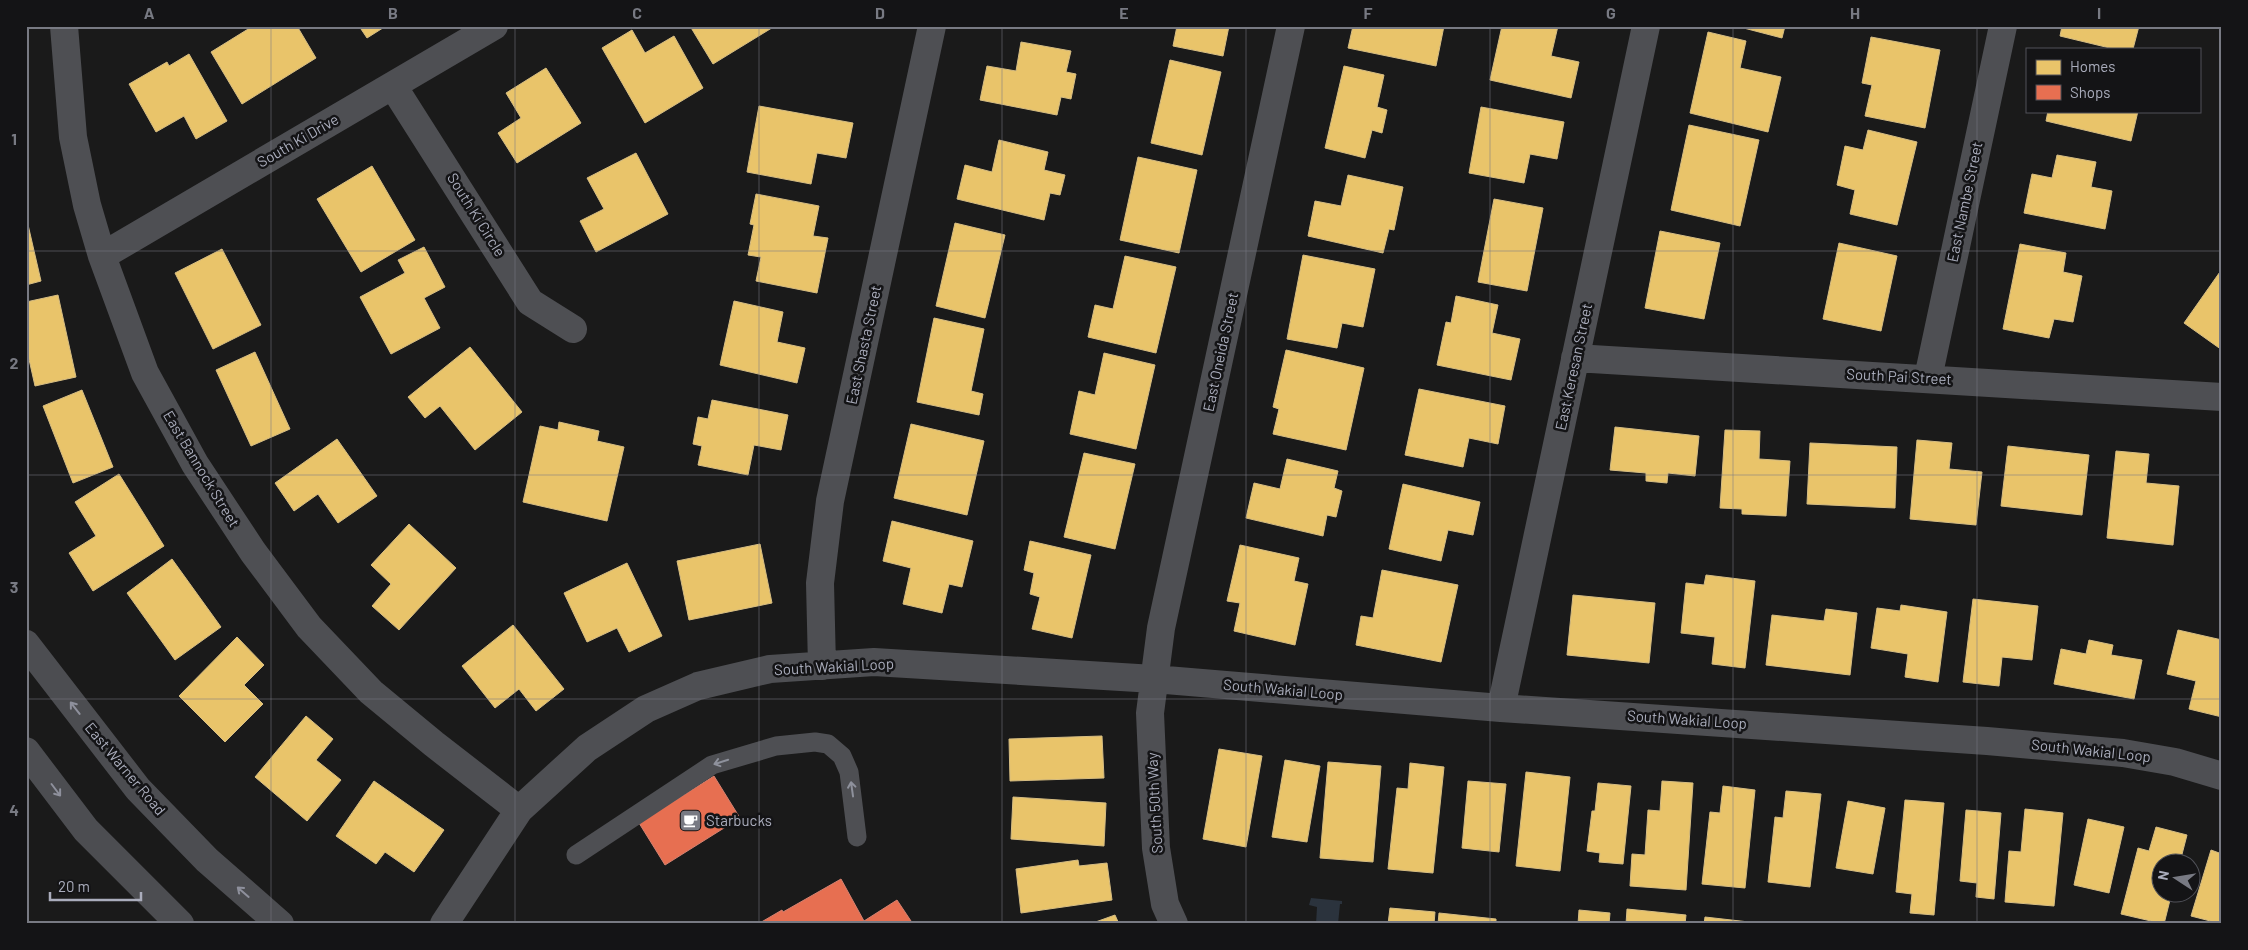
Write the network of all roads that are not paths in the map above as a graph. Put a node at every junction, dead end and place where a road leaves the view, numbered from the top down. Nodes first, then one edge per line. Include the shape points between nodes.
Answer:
1 (64, 26) edge
2 (494, 26) edge
3 (932, 26) edge
4 (1292, 26) edge
5 (1646, 26) edge
6 (2003, 26) edge
7 (393, 86) junction
8 (102, 256) junction
9 (574, 329) dead end
10 (1575, 358) junction
11 (1928, 378) junction
12 (2222, 397) edge
13 (26, 644) edge
14 (822, 666) junction
15 (1154, 679) junction
16 (1501, 708) junction
17 (26, 751) edge
18 (2222, 776) edge
19 (519, 810) junction
20 (858, 837) dead end
21 (576, 855) dead end
22 (180, 924) edge
23 (280, 924) edge
24 (444, 924) edge
25 (1174, 924) edge

1 - 8 street, East Bannock Street via 73,137 86,204
2 - 7 street, South Ki Drive
3 - 14 street, East Shasta Street via 830,502 820,583
4 - 15 street, East Oneida Street via 1161,628
5 - 10 street, East Keresan Street
6 - 11 street, East Nambe Street
7 - 8 street, South Ki Drive
7 - 9 street, South Ki Circle via 530,302
8 - 19 street, East Bannock Street via 145,373 195,464 253,552 298,612 371,692
10 - 11 street, South Pai Street
10 - 16 street, East Keresan Street
11 - 12 street, South Pai Street
23 -> 13 main road, East Warner Road via 206,860 138,789
14 - 15 street, South Wakial Loop via 874,662
14 - 19 street, South Wakial Loop via 770,669 698,686 646,709 588,748
15 - 16 street, South Wakial Loop
15 - 25 street, South 50th Way via 1150,713 1156,848 1165,904
16 - 18 street, South Wakial Loop via 2122,753 2175,762
17 -> 22 main road via 86,830
19 - 24 street, South Wakial Loop
20 -> 21 lane via 849,772 842,756 828,744 815,742 776,746 712,765

